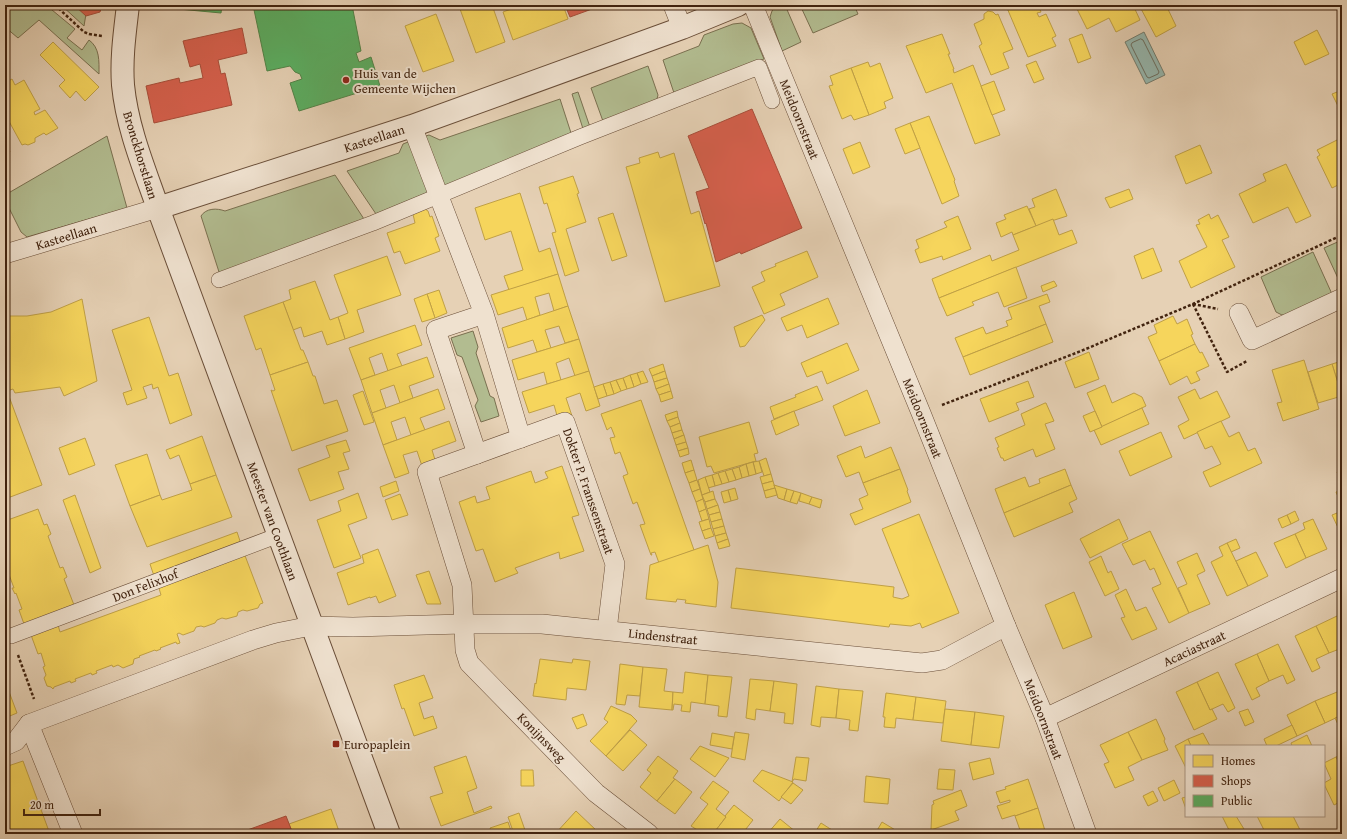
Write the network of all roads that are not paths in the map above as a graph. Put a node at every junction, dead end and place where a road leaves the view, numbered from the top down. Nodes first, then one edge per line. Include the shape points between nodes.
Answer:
1 (128, 5) edge
2 (673, 5) edge
3 (738, 5) edge
4 (754, 5) edge
5 (682, 28) junction
6 (772, 101) dead end
7 (412, 126) junction
8 (439, 196) junction
9 (158, 208) junction
10 (5, 254) edge
11 (219, 280) dead end
12 (1342, 298) edge
13 (1239, 313) dead end
14 (484, 314) junction
15 (521, 438) junction
16 (477, 454) junction
17 (279, 535) junction
18 (1342, 578) edge
19 (463, 624) junction
20 (311, 626) junction
21 (1006, 626) junction
22 (607, 630) junction
23 (11, 636) road end
24 (1045, 718) junction
25 (35, 722) junction
26 (5, 746) edge
27 (73, 834) edge
28 (389, 834) edge
29 (649, 834) edge
30 (1087, 834) edge

1 - 9 street, Bronckhorstlaan via 122,69 123,86 129,119
2 - 5 street
3 - 5 street, Kasteellaan
4 - 21 street, Meidoornstraat
5 - 7 street, Kasteellaan
6 - 8 street via 759,67 580,137
7 - 8 street
7 - 9 street, Kasteellaan
8 - 11 street
8 - 14 street
9 - 10 street, Kasteellaan
9 - 17 street, Meester van Coothlaan
12 - 13 street via 1252,340
14 - 15 street
14 - 16 street via 436,330
15 - 16 street, Dokter P. Franssenstraat
15 - 22 street, Dokter P. Franssenstraat via 565,422 614,564
16 - 19 street, Dokter P. Franssenstraat via 427,472 462,585
17 - 20 street, Meester van Coothlaan
17 - 23 street, Don Felixhof
18 - 24 street, Acaciastraat
19 - 20 street, Lindenstraat
19 - 22 street, Lindenstraat via 542,624
19 - 29 street, Konijnsweg via 469,663 596,793
20 - 25 street via 253,640
20 - 28 street, Meester van Coothlaan
21 - 22 street, Lindenstraat via 942,660 922,663
21 - 24 street, Meidoornstraat
24 - 30 street, Meidoornstraat
25 - 26 street via 16,742
25 - 27 street

